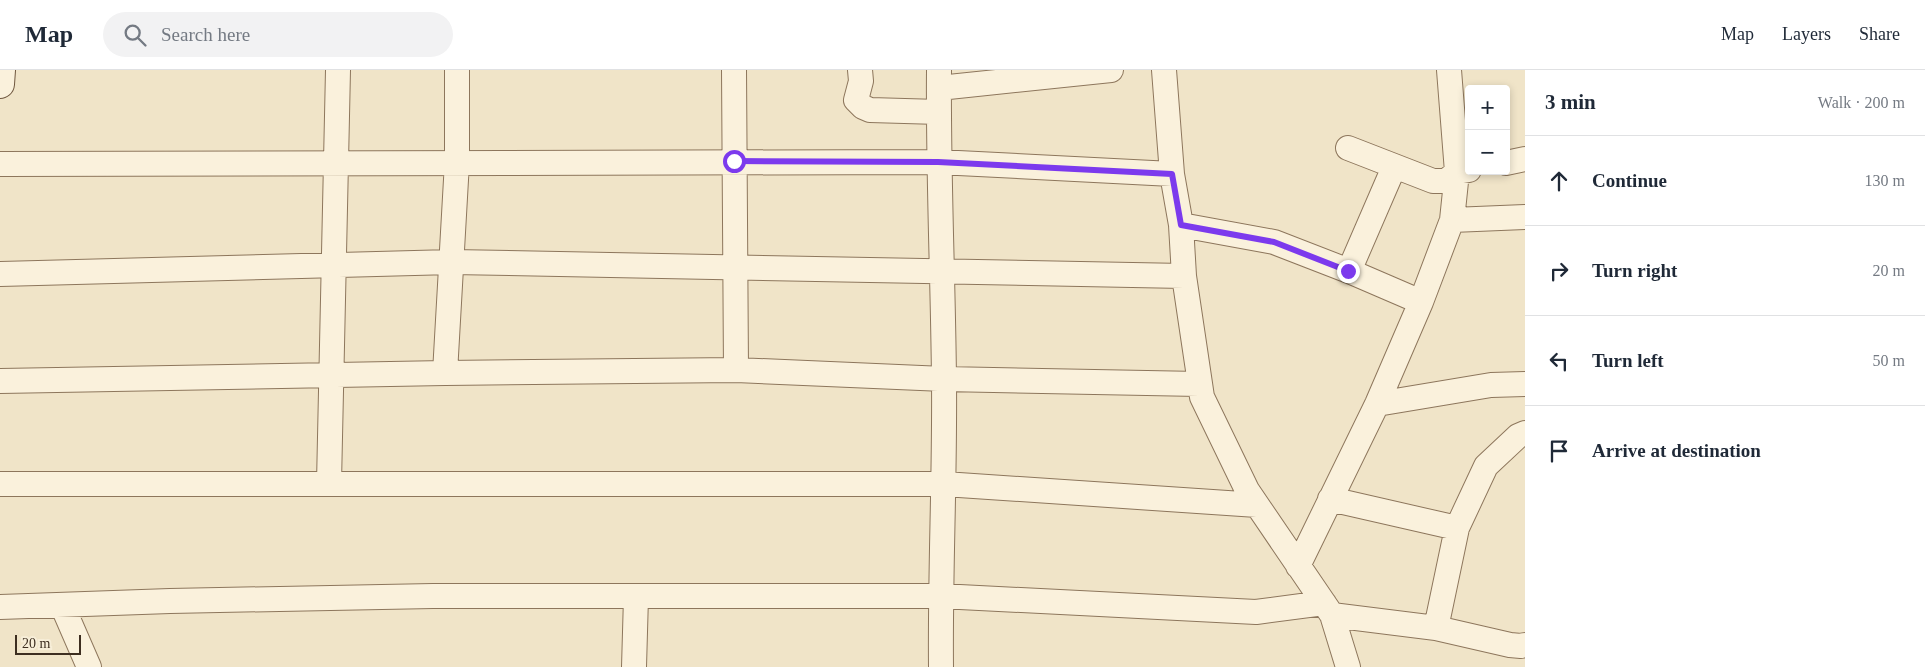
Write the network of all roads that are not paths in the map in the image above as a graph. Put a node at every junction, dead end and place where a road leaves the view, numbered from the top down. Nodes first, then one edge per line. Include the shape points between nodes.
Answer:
1 (338, 70) edge
2 (458, 70) edge
3 (734, 70) edge
4 (860, 70) edge
5 (1110, 70) edge
6 (1164, 70) edge
7 (1449, 70) edge
8 (0, 71) edge
9 (939, 79) edge
10 (0, 84) edge
11 (938, 112) junction
12 (1348, 148) dead end
13 (1525, 159) edge
14 (734, 161) junction
15 (336, 162) junction
16 (456, 162) junction
17 (938, 162) junction
18 (1510, 162) edge
19 (0, 164) edge
20 (1394, 167) junction
21 (1463, 171) edge
22 (1172, 174) junction
23 (1525, 217) edge
24 (1452, 220) junction
25 (1181, 225) junction
26 (452, 262) junction
27 (334, 265) junction
28 (735, 267) junction
29 (941, 271) junction
30 (1348, 271) junction
31 (0, 274) edge
32 (1184, 276) junction
33 (1421, 302) junction
34 (736, 370) junction
35 (445, 373) junction
36 (331, 375) junction
37 (944, 379) junction
38 (0, 381) edge
39 (1199, 384) junction
40 (1525, 384) edge
41 (1377, 404) junction
42 (1525, 432) edge
43 (329, 483) junction
44 (0, 484) edge
45 (944, 484) junction
46 (1330, 498) junction
47 (1257, 505) junction
48 (1457, 528) junction
49 (1298, 566) junction
50 (940, 596) junction
51 (636, 597) junction
52 (62, 605) junction
53 (0, 607) edge
54 (1328, 609) junction
55 (1436, 628) junction
56 (1525, 645) edge
57 (89, 667) edge
58 (634, 667) edge
59 (941, 667) edge
60 (1348, 667) edge

1 - 15 street
2 - 16 street
3 - 14 street
4 - 11 street via 856,100 863,107 870,110
5 - 9 street
6 - 22 street
7 - 21 street
8 - 10 main road
9 - 11 street
11 - 17 street
12 - 20 street
13 - 18 street
14 - 16 street
14 - 17 street
14 - 28 street
15 - 16 street
15 - 19 street
15 - 27 street
16 - 26 street
17 - 22 street
17 - 29 street
20 - 21 street via 1433,181 1446,181
20 - 30 street
21 - 24 street
22 - 25 street
23 - 24 street
24 - 33 street
25 - 30 street via 1274,242
25 - 32 street
26 - 27 street
26 - 28 street
26 - 35 street
27 - 31 street
27 - 36 street
28 - 29 street
28 - 34 street
29 - 32 street
29 - 37 street
30 - 33 street
32 - 39 street
33 - 41 street
34 - 35 street
34 - 37 street
35 - 36 street
36 - 38 street
36 - 43 street
37 - 39 street
37 - 45 street
39 - 47 street via 1202,397
40 - 41 street via 1491,385
41 - 46 street
42 - 48 street via 1486,466
43 - 44 street
43 - 45 street
45 - 47 street
45 - 50 street
46 - 48 street
46 - 49 street
47 - 49 street
48 - 55 street
49 - 54 street
50 - 51 street
50 - 54 street via 1256,612
50 - 59 street
51 - 52 street via 423,596
51 - 58 street
52 - 53 street
52 - 57 street
54 - 55 street
54 - 60 street
55 - 56 street via 1510,645

